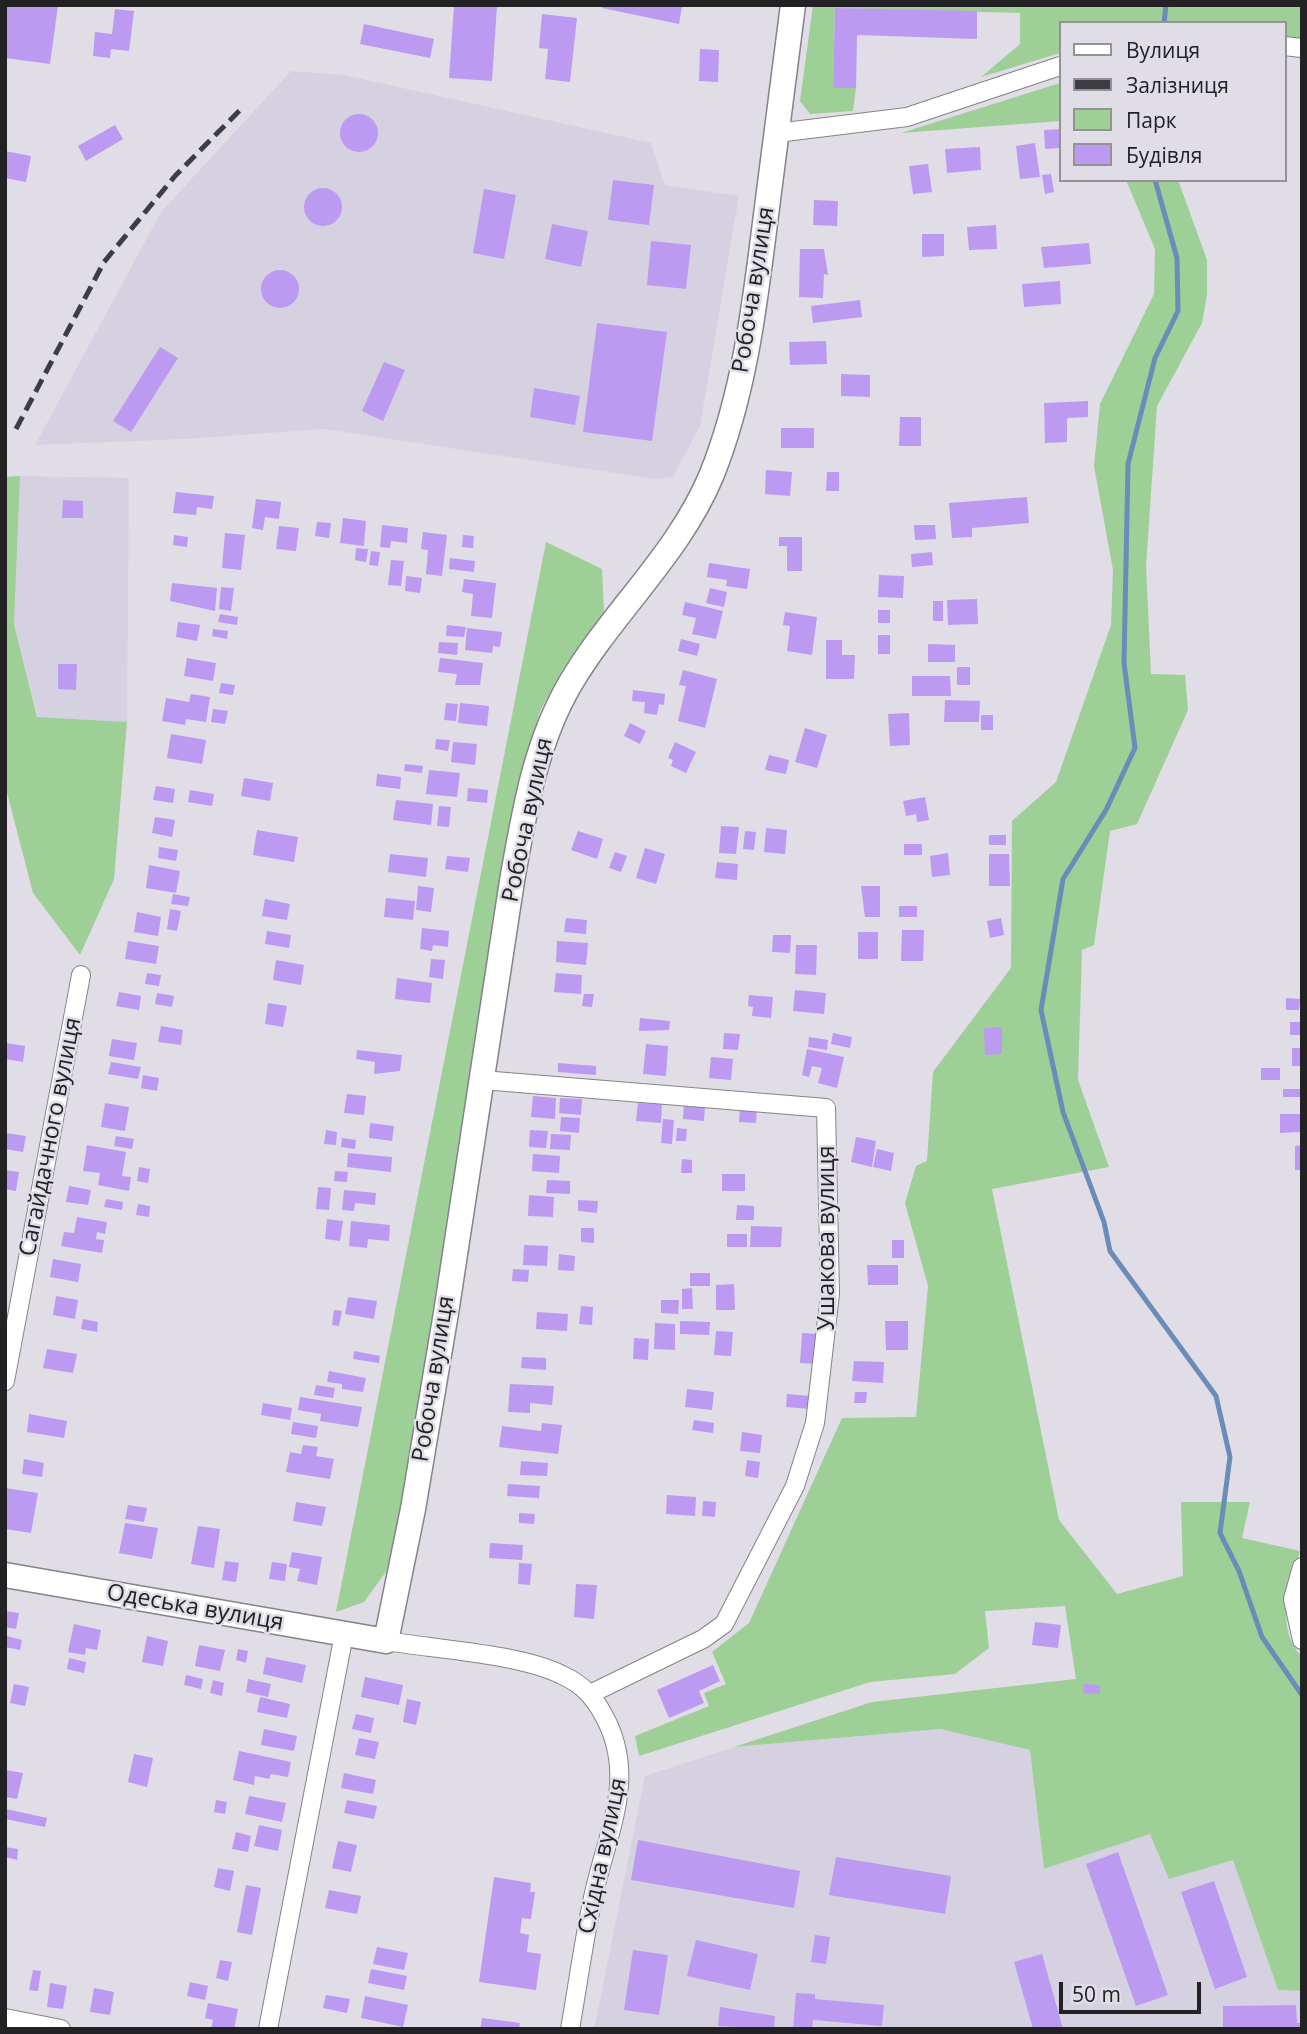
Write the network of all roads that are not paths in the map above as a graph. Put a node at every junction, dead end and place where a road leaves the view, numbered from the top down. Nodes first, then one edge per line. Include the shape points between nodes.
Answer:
1 (793, 5) edge
2 (1058, 67) edge
3 (777, 133) junction
4 (80, 975) dead end
5 (482, 1080) junction
6 (5, 1381) edge
7 (1302, 1567) edge
8 (5, 1575) edge
9 (344, 1634) junction
10 (1302, 1640) edge
11 (386, 1641) junction
12 (590, 1694) junction
13 (5, 2018) edge
14 (61, 2029) edge
15 (268, 2029) edge
16 (570, 2029) edge

1 - 3 street, Робоча вулиця
2 - 3 street via 907,117
3 - 5 street, Робоча вулиця via 746,353 711,475 674,544 576,674 542,744 520,836
4 - 6 street, Сагайдачного вулиця
5 - 11 street, Робоча вулиця via 415,1496
5 - 12 street, Ушакова вулиця via 826,1108 830,1312 815,1423 795,1486 724,1624 703,1639
7 - 10 street via 1293,1599
8 - 9 street, Одеська вулиця
9 - 11 street, Одеська вулиця
9 - 15 street
11 - 12 street, Східна вулиця via 535,1665 560,1673
12 - 16 street, Східна вулиця via 611,1729 622,1771
13 - 14 street

